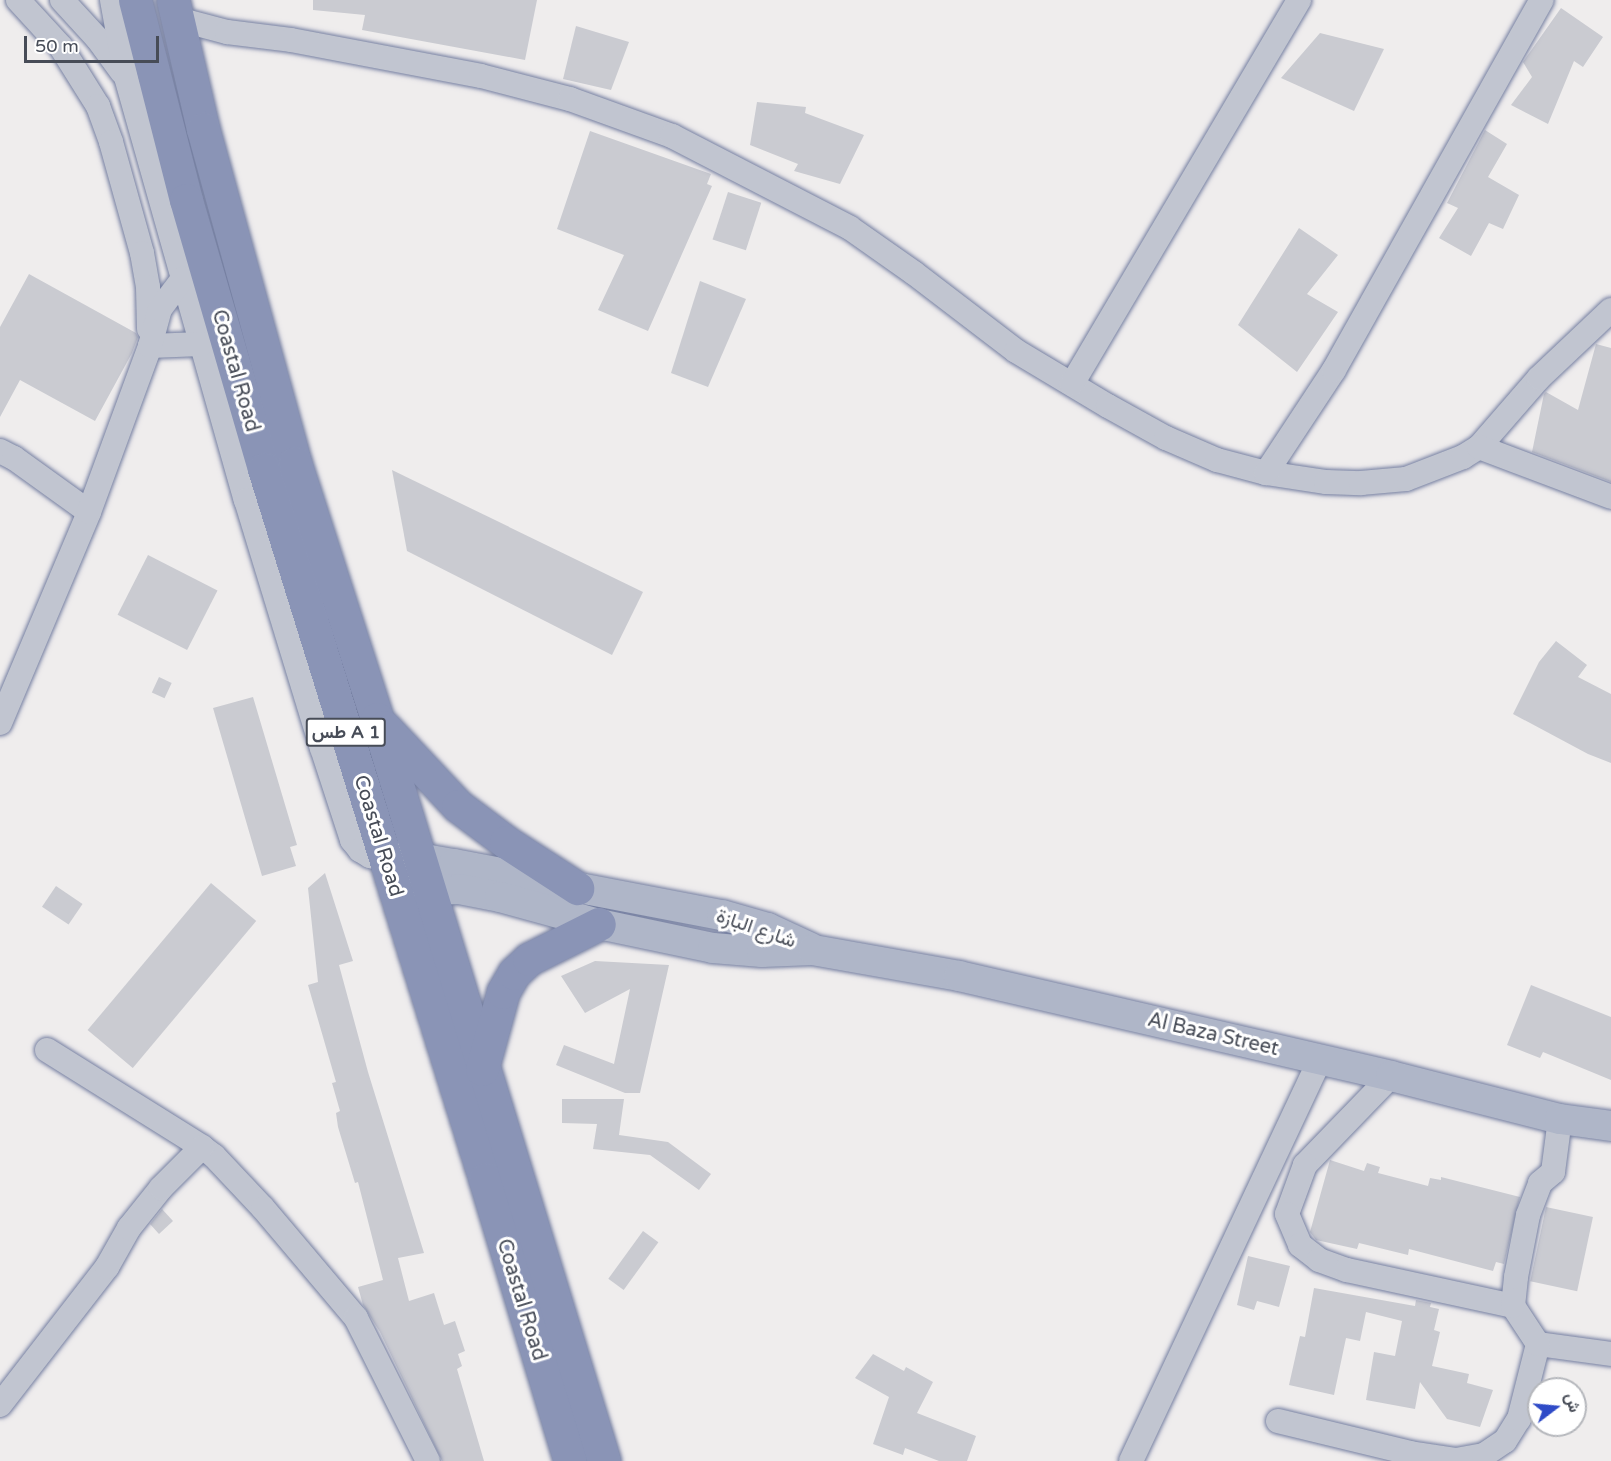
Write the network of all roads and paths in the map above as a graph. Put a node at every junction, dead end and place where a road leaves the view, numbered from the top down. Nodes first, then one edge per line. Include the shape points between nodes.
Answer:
1 (18, 0) edge
2 (62, 0) edge
3 (112, 0) edge
4 (135, 0) edge
5 (1299, 0) edge
6 (1542, 0) edge
7 (176, 9) edge
8 (126, 77) junction
9 (183, 279) junction
10 (1611, 310) edge
11 (201, 344) junction
12 (150, 346) junction
13 (1072, 384) junction
14 (1479, 447) junction
15 (0, 451) edge
16 (1266, 473) junction
17 (1611, 497) edge
18 (89, 512) junction
19 (377, 719) junction
20 (0, 723) edge
21 (385, 858) junction
22 (419, 858) junction
23 (577, 888) junction
24 (429, 889) junction
25 (395, 892) junction
26 (599, 924) junction
27 (813, 950) junction
28 (47, 1050) dead end
29 (1320, 1060) junction
30 (482, 1069) junction
31 (1391, 1076) junction
32 (1560, 1119) junction
33 (1611, 1126) edge
34 (202, 1147) junction
35 (1513, 1306) junction
36 (1538, 1344) junction
37 (1611, 1354) edge
38 (0, 1405) edge
39 (1278, 1421) dead end
40 (428, 1461) edge
41 (570, 1461) edge
42 (604, 1461) edge
43 (1131, 1461) edge

1 - 12 street via 61,47 98,106 142,253 148,287
2 - 8 street
3 - 8 street
4 - 21 highway, Coastal Road / طس A 1 via 173,152 257,447
5 - 13 street
6 - 16 street via 1334,370
7 - 13 street via 228,32 482,76 570,99 672,136 850,228 1016,351
7 - 19 highway, Coastal Road / طس A 1 via 203,129 295,463
8 - 9 street
9 - 11 street
9 - 12 street via 160,309
10 - 14 street via 1539,378
11 - 12 street
11 - 21 street via 352,840 370,856
12 - 18 street
13 - 16 street via 1166,438 1217,460
14 - 16 street via 1437,469 1406,479 1326,482
14 - 17 street
15 - 18 street
18 - 20 street
19 - 22 highway, Coastal Road / طس A 1
19 - 23 highway via 458,806
21 - 22 main road, شارع البازة
21 - 25 highway, Coastal Road / طس A 1
22 - 23 main road, شارع البازة
22 - 24 highway, Coastal Road / طس A 1
23 - 27 main road, شارع البازة via 722,915 768,928
24 - 25 main road, شارع البازة
24 - 26 main road, شارع البازة via 459,889 500,897
24 - 30 highway, Coastal Road / طس A 1
25 - 41 highway, Coastal Road / طس A 1
26 - 27 main road, شارع البازة via 713,948 762,952
26 - 30 highway via 529,959 514,973 503,992
27 - 29 main road, Al Baza Street via 960,976
28 - 34 street
29 - 31 main road, Al Baza Street
29 - 43 street
30 - 42 highway, Coastal Road / طس A 1
31 - 32 main road, Al Baza Street
31 - 35 street via 1305,1165 1287,1214 1300,1245 1319,1260 1347,1270
32 - 33 main road, Al Baza Street
32 - 35 street via 1553,1172 1540,1183 1528,1215
34 - 38 street via 161,1188 129,1228 107,1267
34 - 40 street via 263,1208 356,1318
35 - 36 street
36 - 37 street
36 - 39 street via 1519,1419 1505,1441 1484,1455 1456,1460 1410,1453

